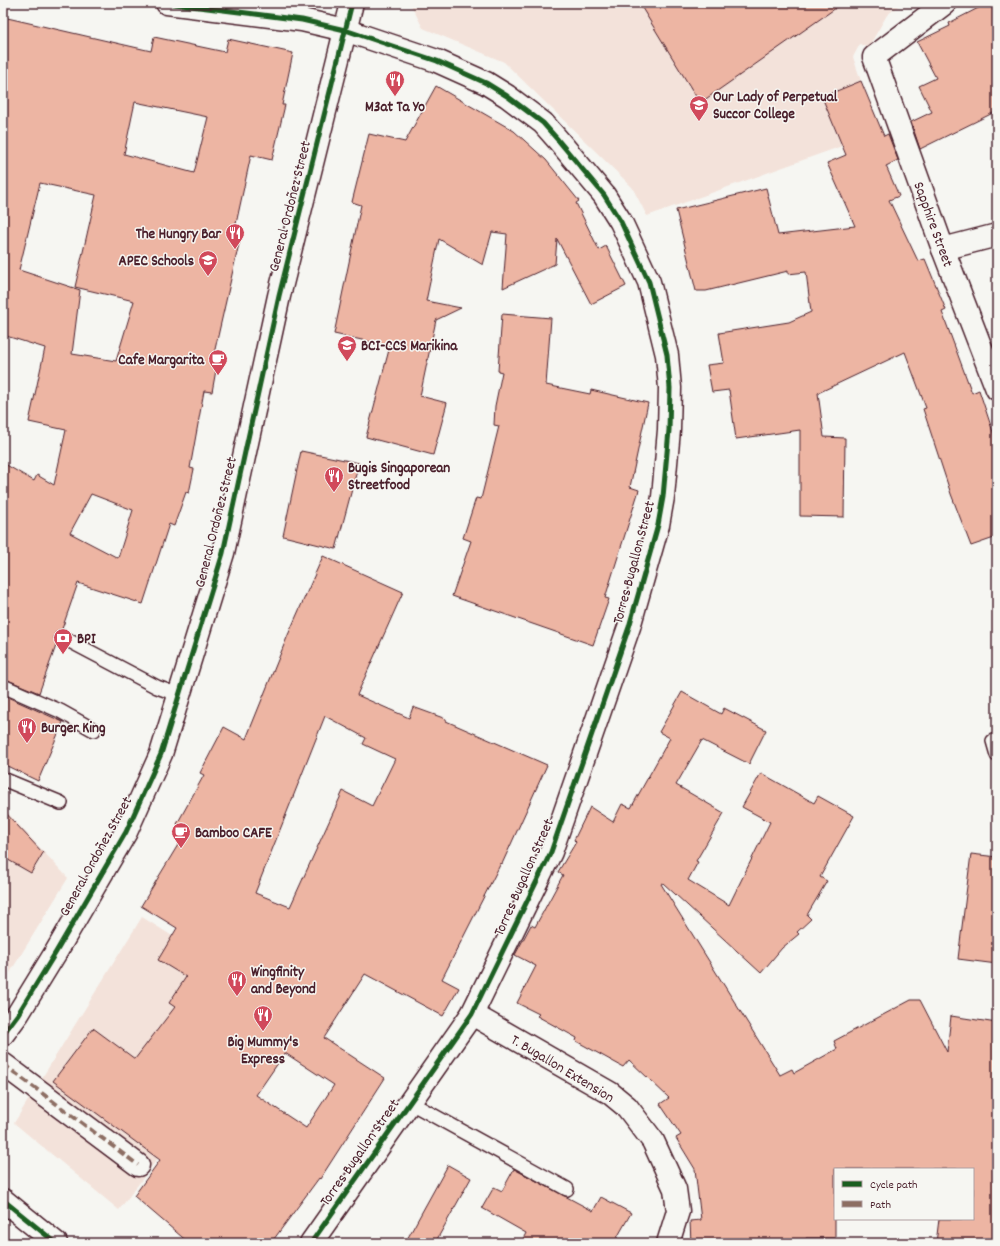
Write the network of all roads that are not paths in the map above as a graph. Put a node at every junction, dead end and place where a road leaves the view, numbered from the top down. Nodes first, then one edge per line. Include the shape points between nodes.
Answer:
1 (167, 3) edge
2 (352, 3) edge
3 (945, 3) edge
4 (345, 30) junction
5 (997, 236) edge
6 (943, 250) junction
7 (997, 389) edge
8 (62, 637) dead end
9 (3, 686) edge
10 (179, 694) junction
11 (94, 730) dead end
12 (993, 742) dead end
13 (997, 755) edge
14 (3, 779) edge
15 (61, 803) dead end
16 (472, 1014) junction
17 (3, 1034) edge
18 (3, 1064) edge
19 (409, 1102) junction
20 (138, 1165) dead end
21 (567, 1189) dead end
22 (3, 1200) edge
23 (56, 1243) edge
24 (311, 1243) edge
25 (668, 1243) edge

1 - 4 street, Torres Bugallon Street via 302,20
2 - 4 street, General Ordoñez Street
3 - 6 street, Sapphire Street via 874,58
4 - 10 street, General Ordoñez Street via 279,296 223,553
4 - 16 street, Torres Bugallon Street via 410,50 486,83 543,124 604,195 627,232 649,282 667,355 670,388 666,473 658,525 641,588 551,852
5 - 6 street
6 - 7 street, Sapphire Street
8 - 10 lane via 157,687
9 - 11 lane via 60,711
10 - 17 street, General Ordoñez Street via 161,754 126,832 56,952
12 - 13 lane
14 - 15 lane
16 - 19 street, Torres Bugallon Street
16 - 25 street, T. Bugallon Extension via 599,1087 627,1107 653,1141 675,1189 678,1212
18 - 20 street
19 - 21 lane
19 - 24 street, Torres Bugallon Street
22 - 23 street

